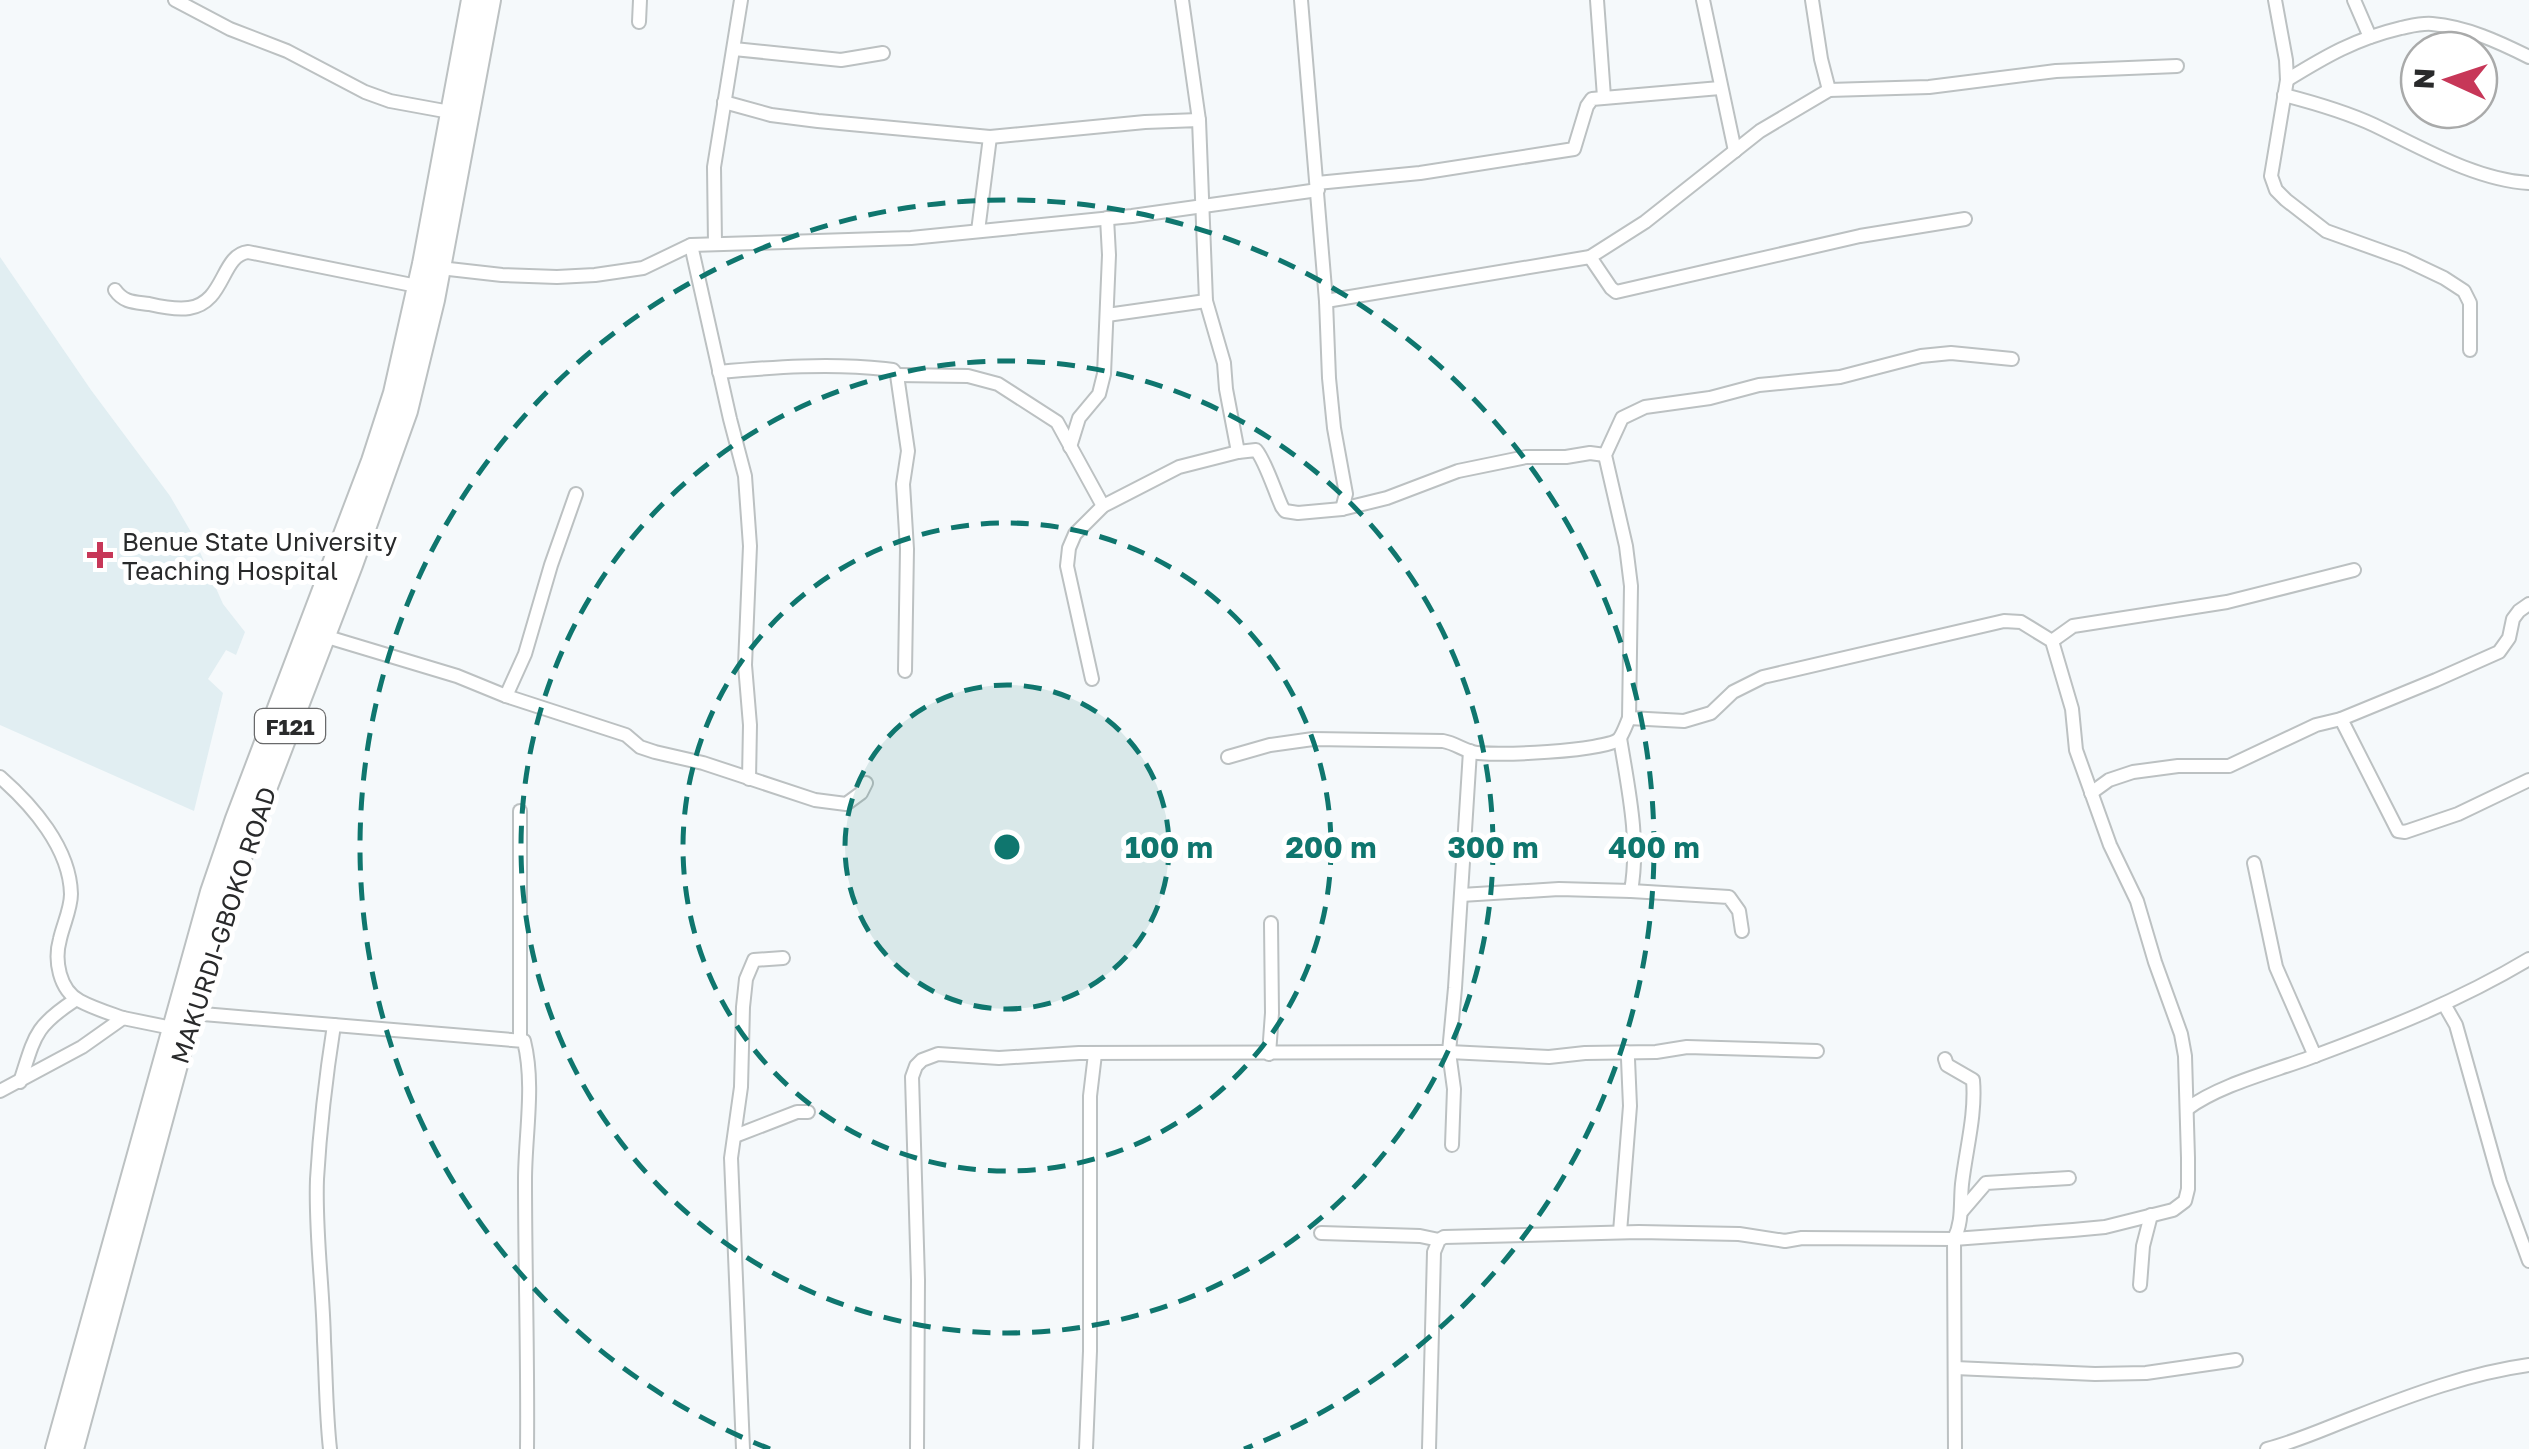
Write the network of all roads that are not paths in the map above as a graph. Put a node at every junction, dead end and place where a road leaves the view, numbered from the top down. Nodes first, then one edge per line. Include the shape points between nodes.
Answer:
1 (175, 0) edge
2 (472, 0) edge
3 (490, 0) edge
4 (640, 0) edge
5 (740, 0) edge
6 (1182, 0) edge
7 (1301, 0) edge
8 (1597, 0) edge
9 (1703, 0) edge
10 (1812, 0) edge
11 (2275, 0) edge
12 (2354, 0) edge
13 (639, 22) dead end
14 (2370, 37) junction
15 (734, 49) junction
16 (883, 54) dead end
17 (2529, 58) edge
18 (2177, 66) dead end
19 (1720, 88) junction
20 (2286, 88) junction
21 (1829, 90) junction
22 (1604, 97) junction
23 (724, 102) junction
24 (450, 112) junction
25 (1199, 120) junction
26 (990, 137) junction
27 (1735, 151) junction
28 (2529, 183) edge
29 (1317, 186) junction
30 (1201, 205) junction
31 (1107, 218) junction
32 (1964, 219) dead end
33 (978, 232) junction
34 (714, 244) junction
35 (691, 245) junction
36 (1590, 257) junction
37 (440, 268) junction
38 (417, 286) junction
39 (115, 290) dead end
40 (1206, 301) junction
41 (1326, 302) junction
42 (1107, 315) junction
43 (2470, 350) dead end
44 (2012, 359) dead end
45 (719, 372) junction
46 (897, 375) junction
47 (1079, 418) junction
48 (1056, 422) junction
49 (1070, 448) junction
50 (1238, 452) junction
51 (1605, 455) junction
52 (576, 494) dead end
53 (1346, 494) junction
54 (1365, 503) junction
55 (1103, 506) junction
56 (1342, 509) junction
57 (2354, 570) dead end
58 (2529, 604) edge
59 (324, 636) junction
60 (2052, 641) junction
61 (905, 671) dead end
62 (1092, 679) dead end
63 (506, 696) junction
64 (1629, 718) junction
65 (2341, 719) junction
66 (1620, 738) junction
67 (1470, 751) junction
68 (1228, 757) dead end
69 (2083, 769) junction
70 (0, 776) edge
71 (749, 779) junction
72 (2108, 780) junction
73 (2529, 780) edge
74 (866, 783) dead end
75 (2091, 793) junction
76 (520, 811) dead end
77 (2254, 863) dead end
78 (1631, 891) junction
79 (1461, 896) junction
80 (1271, 924) dead end
81 (1742, 931) dead end
82 (782, 958) dead end
83 (2529, 959) edge
84 (76, 1000) junction
85 (2444, 1004) junction
86 (192, 1013) junction
87 (124, 1018) junction
88 (334, 1025) junction
89 (172, 1028) junction
90 (520, 1040) junction
91 (1817, 1051) dead end
92 (1448, 1052) junction
93 (1626, 1052) junction
94 (1094, 1054) junction
95 (1270, 1054) junction
96 (2314, 1056) junction
97 (1945, 1058) dead end
98 (20, 1082) junction
99 (0, 1091) edge
100 (2186, 1109) junction
101 (808, 1112) dead end
102 (735, 1136) junction
103 (1452, 1145) dead end
104 (2069, 1178) dead end
105 (1962, 1211) junction
106 (2151, 1216) junction
107 (1620, 1232) junction
108 (1321, 1233) dead end
109 (1954, 1239) junction
110 (1439, 1240) junction
111 (2529, 1261) edge
112 (2140, 1285) dead end
113 (2236, 1360) dead end
114 (2529, 1365) edge
115 (1954, 1368) junction
116 (56, 1449) edge
117 (73, 1449) edge
118 (330, 1449) edge
119 (528, 1449) edge
120 (743, 1449) edge
121 (917, 1449) edge
122 (1086, 1449) edge
123 (1429, 1449) edge
124 (1955, 1449) edge
125 (2267, 1449) edge

1 - 24 street via 365,92
2 - 24 main road, F121
3 - 37 main road, MAKURDI-GBOKO ROAD / F121
4 - 13 street
5 - 15 street
6 - 25 street
7 - 29 street
8 - 22 street
9 - 19 street
10 - 21 street
11 - 20 street
12 - 14 street
14 - 17 street via 2432,24 2478,34
14 - 20 street via 2347,45
15 - 16 street via 841,60
15 - 23 street
18 - 21 street
19 - 22 street
19 - 27 street
20 - 28 street via 2476,172
20 - 43 street via 2271,176 2276,190 2326,230 2404,259 2464,291
21 - 27 street
22 - 29 street via 1587,106 1574,149
23 - 26 street via 818,121
23 - 34 street via 714,167
24 - 38 main road, F121
25 - 26 street
25 - 30 street
26 - 33 street
27 - 36 street
29 - 30 street
29 - 41 street
30 - 31 street
30 - 40 street
31 - 33 street
31 - 42 street
32 - 36 street via 1616,292
33 - 34 street
34 - 35 street
35 - 37 street via 623,272 557,277
35 - 45 street
36 - 41 street
37 - 59 main road, MAKURDI-GBOKO ROAD / F121 via 406,412
38 - 39 street via 248,252 234,259 212,298 192,308 129,302
38 - 89 main road, F121 via 372,462 236,818
40 - 42 street
40 - 50 street
41 - 53 street
42 - 47 street via 1102,386
44 - 51 street via 1921,356 1840,377 1646,407 1622,418
45 - 46 street via 829,366
45 - 71 street via 745,476
46 - 48 street via 968,376 998,384
46 - 61 street via 908,451
47 - 48 street
47 - 49 street
48 - 49 street
49 - 55 street
50 - 55 street via 1179,467
50 - 56 street via 1259,452 1286,510
51 - 54 street via 1526,457 1458,471
51 - 64 street via 1631,586
52 - 63 street
53 - 54 street
53 - 56 street
54 - 56 street
55 - 62 street via 1075,534 1067,557
57 - 60 street via 2227,602 2073,626
58 - 65 street via 2512,619 2510,638 2499,652
59 - 63 street
59 - 86 main road, MAKURDI-GBOKO ROAD / F121 via 251,828
60 - 64 street via 2022,622 2004,621 1763,678 1732,692 1711,713 1684,722
60 - 69 street
63 - 71 street
64 - 66 street
65 - 72 street via 2229,766 2178,766
65 - 73 street via 2398,832 2458,814
66 - 67 street via 1572,750
66 - 78 street via 1632,805
67 - 68 street via 1443,740 1312,740
67 - 79 street
69 - 72 street
69 - 75 street
70 - 84 street via 50,833 68,876 71,899 56,961
71 - 74 street via 846,804
72 - 75 street
75 - 100 street via 2137,901 2181,1034
76 - 90 street
77 - 96 street via 2276,967
78 - 79 street
78 - 81 street via 1729,897
79 - 92 street
80 - 95 street
82 - 102 street via 758,958 750,966
83 - 85 street
84 - 87 street
84 - 98 street via 39,1030
85 - 96 street
85 - 111 street
86 - 88 street
86 - 117 main road, MAKURDI-GBOKO ROAD / F121
87 - 89 street
87 - 98 street
88 - 90 street
88 - 118 street via 317,1180
89 - 116 main road, F121
90 - 119 street via 528,1084
91 - 93 street
92 - 93 street
92 - 95 street
92 - 103 street
93 - 107 street via 1630,1106
94 - 95 street
94 - 121 street via 938,1054 916,1066
94 - 122 street
96 - 100 street
97 - 105 street via 1973,1080
98 - 99 street
100 - 106 street via 2185,1200
101 - 102 street
102 - 120 street via 731,1184
104 - 105 street via 1986,1183
105 - 109 street
106 - 109 street via 2105,1227
106 - 112 street
107 - 109 street via 1785,1241
107 - 110 street
108 - 110 street
109 - 115 street
110 - 123 street
113 - 115 street via 2095,1374
114 - 125 street via 2476,1374
115 - 124 street

